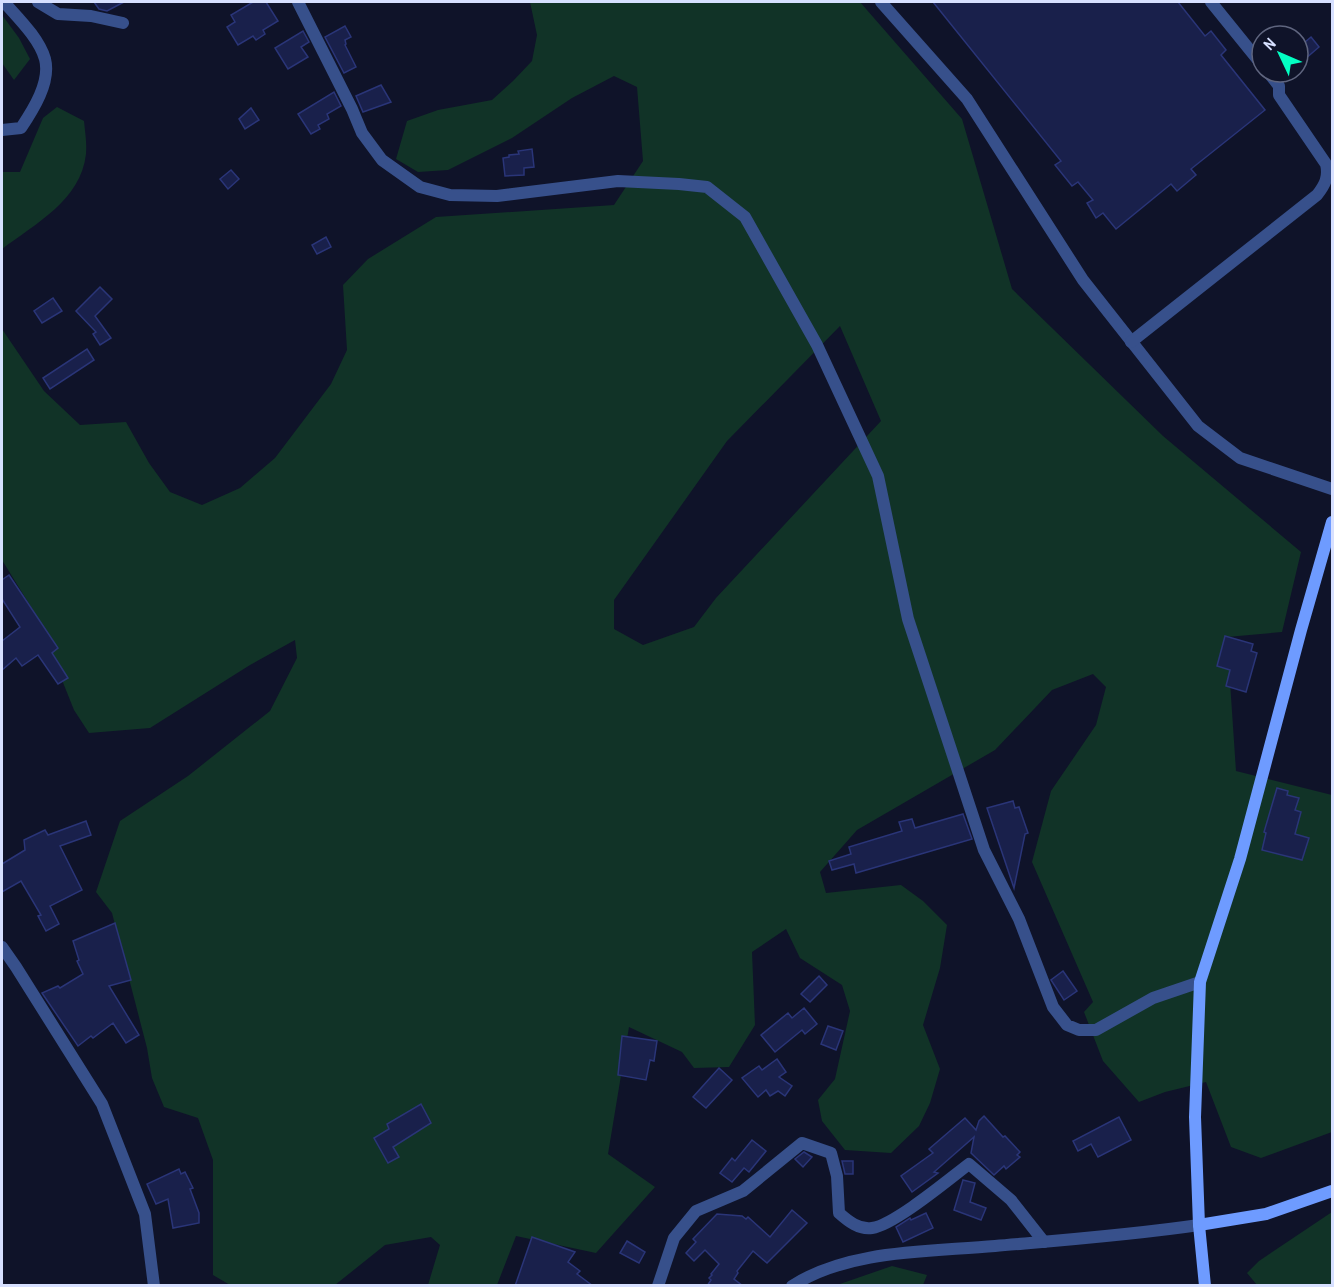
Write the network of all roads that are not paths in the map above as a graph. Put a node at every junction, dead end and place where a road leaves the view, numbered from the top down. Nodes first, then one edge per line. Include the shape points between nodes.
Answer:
1 (4, 2) edge
2 (38, 2) edge
3 (298, 2) edge
4 (880, 2) edge
5 (1211, 2) edge
6 (123, 23) dead end
7 (1250, 50) edge
8 (1277, 84) edge
9 (2, 130) edge
10 (1131, 342) junction
11 (1332, 489) edge
12 (1332, 522) edge
13 (2, 947) edge
14 (1200, 982) junction
15 (1332, 1191) edge
16 (1199, 1225) junction
17 (1044, 1242) junction
18 (154, 1286) edge
19 (658, 1286) edge
20 (792, 1286) edge
21 (1205, 1286) edge

1 - 9 street via 34,38 45,60 45,77 40,96 21,128
2 - 6 street via 58,14
3 - 14 street via 362,133 382,160 420,187 450,195 497,196 618,181 679,184 707,187 745,218 817,345 878,476 908,619 984,850 1019,918 1053,1007 1067,1025 1096,1030 1153,998
4 - 10 street via 967,99 1083,280
5 - 7 street
8 - 10 street via 1279,95 1326,164 1325,185
10 - 11 street via 1198,426 1240,458
12 - 14 street via 1240,859
13 - 18 street via 102,1104 145,1214
14 - 16 street via 1195,1117
15 - 16 street via 1266,1214
16 - 17 street
16 - 21 street
17 - 19 street via 1011,1200 969,1164 888,1223 870,1228 850,1223 839,1213 831,1153 802,1143 743,1191 696,1211 674,1238
17 - 20 street via 879,1256 833,1266

